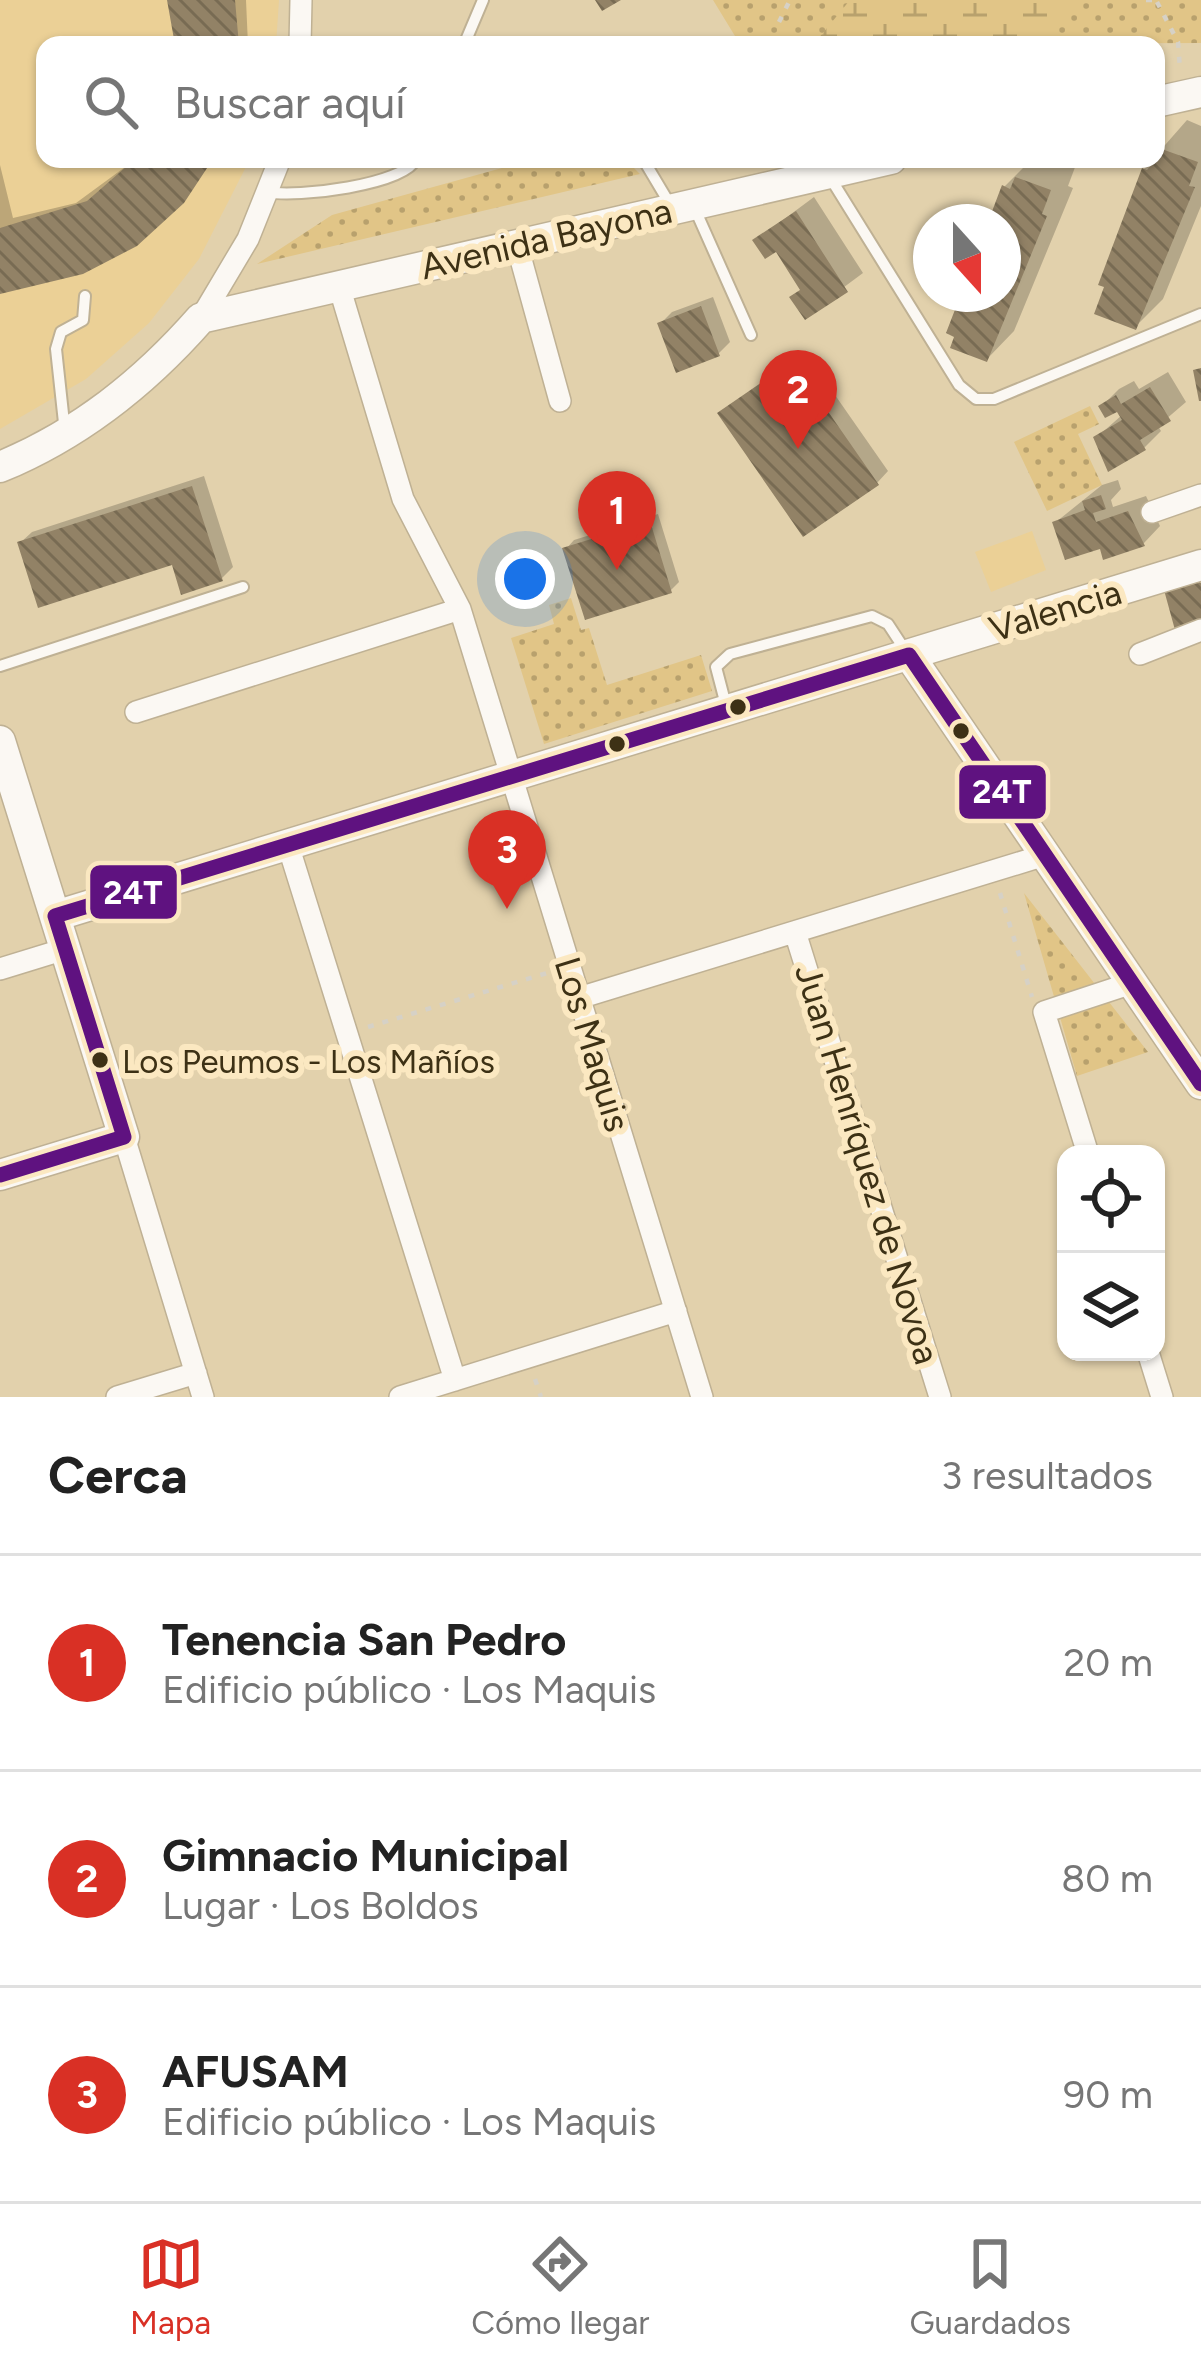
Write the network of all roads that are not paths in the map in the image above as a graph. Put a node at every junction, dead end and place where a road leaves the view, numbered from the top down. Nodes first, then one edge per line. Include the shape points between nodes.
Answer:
1 (483, 0) edge
2 (304, 3) edge
3 (301, 36) edge
4 (468, 36) edge
5 (277, 168) edge
6 (407, 168) edge
7 (651, 168) edge
8 (850, 168) edge
9 (827, 173) junction
10 (268, 192) junction
11 (682, 206) junction
12 (517, 245) junction
13 (339, 286) junction
14 (85, 296) dead end
15 (1201, 314) edge
16 (201, 318) junction
17 (751, 334) dead end
18 (560, 401) dead end
19 (65, 435) junction
20 (0, 467) edge
21 (1201, 495) edge
22 (1152, 512) dead end
23 (1201, 565) edge
24 (243, 587) dead end
25 (460, 609) junction
26 (1201, 631) edge
27 (1140, 654) dead end
28 (909, 656) junction
29 (0, 666) edge
30 (728, 711) junction
31 (136, 712) dead end
32 (0, 741) edge
33 (511, 777) junction
34 (7, 786) edge
35 (288, 845) junction
36 (1045, 855) junction
37 (55, 916) junction
38 (795, 932) junction
39 (65, 949) junction
40 (0, 969) edge
41 (1132, 983) junction
42 (579, 998) junction
43 (1201, 1084) edge
44 (124, 1137) junction
45 (1085, 1145) edge
46 (0, 1175) edge
47 (676, 1311) junction
48 (1151, 1361) edge
49 (196, 1373) junction
50 (455, 1380) junction
51 (117, 1397) edge
52 (203, 1397) edge
53 (400, 1397) edge
54 (702, 1397) edge
55 (940, 1397) edge
56 (1162, 1397) edge

1 - 4 lane
2 - 3 street
5 - 10 street
6 - 10 lane via 306,194
7 - 11 lane
8 - 9 street, Avenida Bayona
9 - 11 street, Avenida Bayona
9 - 15 lane via 958,385 976,399 994,399
10 - 16 street
11 - 12 street, Avenida Bayona
11 - 17 lane
12 - 13 street, Avenida Bayona
12 - 18 street
13 - 16 street, Avenida Bayona
13 - 25 street, Los Maquis via 404,499
14 - 19 lane via 83,320 61,332 56,350
16 - 19 street via 138,383
19 - 20 street
21 - 22 street
23 - 28 street, Valencia
24 - 29 lane
25 - 31 street
25 - 33 street, Los Maquis
26 - 27 street
28 - 30 street, Valencia
28 - 30 lane via 888,623 872,616 730,654 716,667
28 - 36 street
30 - 33 street, Valencia
32 - 34 street
33 - 35 street, Valencia
33 - 42 street, Los Maquis
34 - 37 street
35 - 37 street, Valencia
35 - 50 street
36 - 38 street
36 - 41 street
37 - 39 street
38 - 42 street
38 - 55 street, Juan Henríquez de Novoa
39 - 40 street
39 - 44 street
41 - 43 street
41 - 45 street via 1044,1012
42 - 47 street, Los Maquis
44 - 46 street
44 - 49 street
47 - 50 street
47 - 54 street, Los Maquis
48 - 56 street
49 - 51 street
49 - 52 street
50 - 53 street

